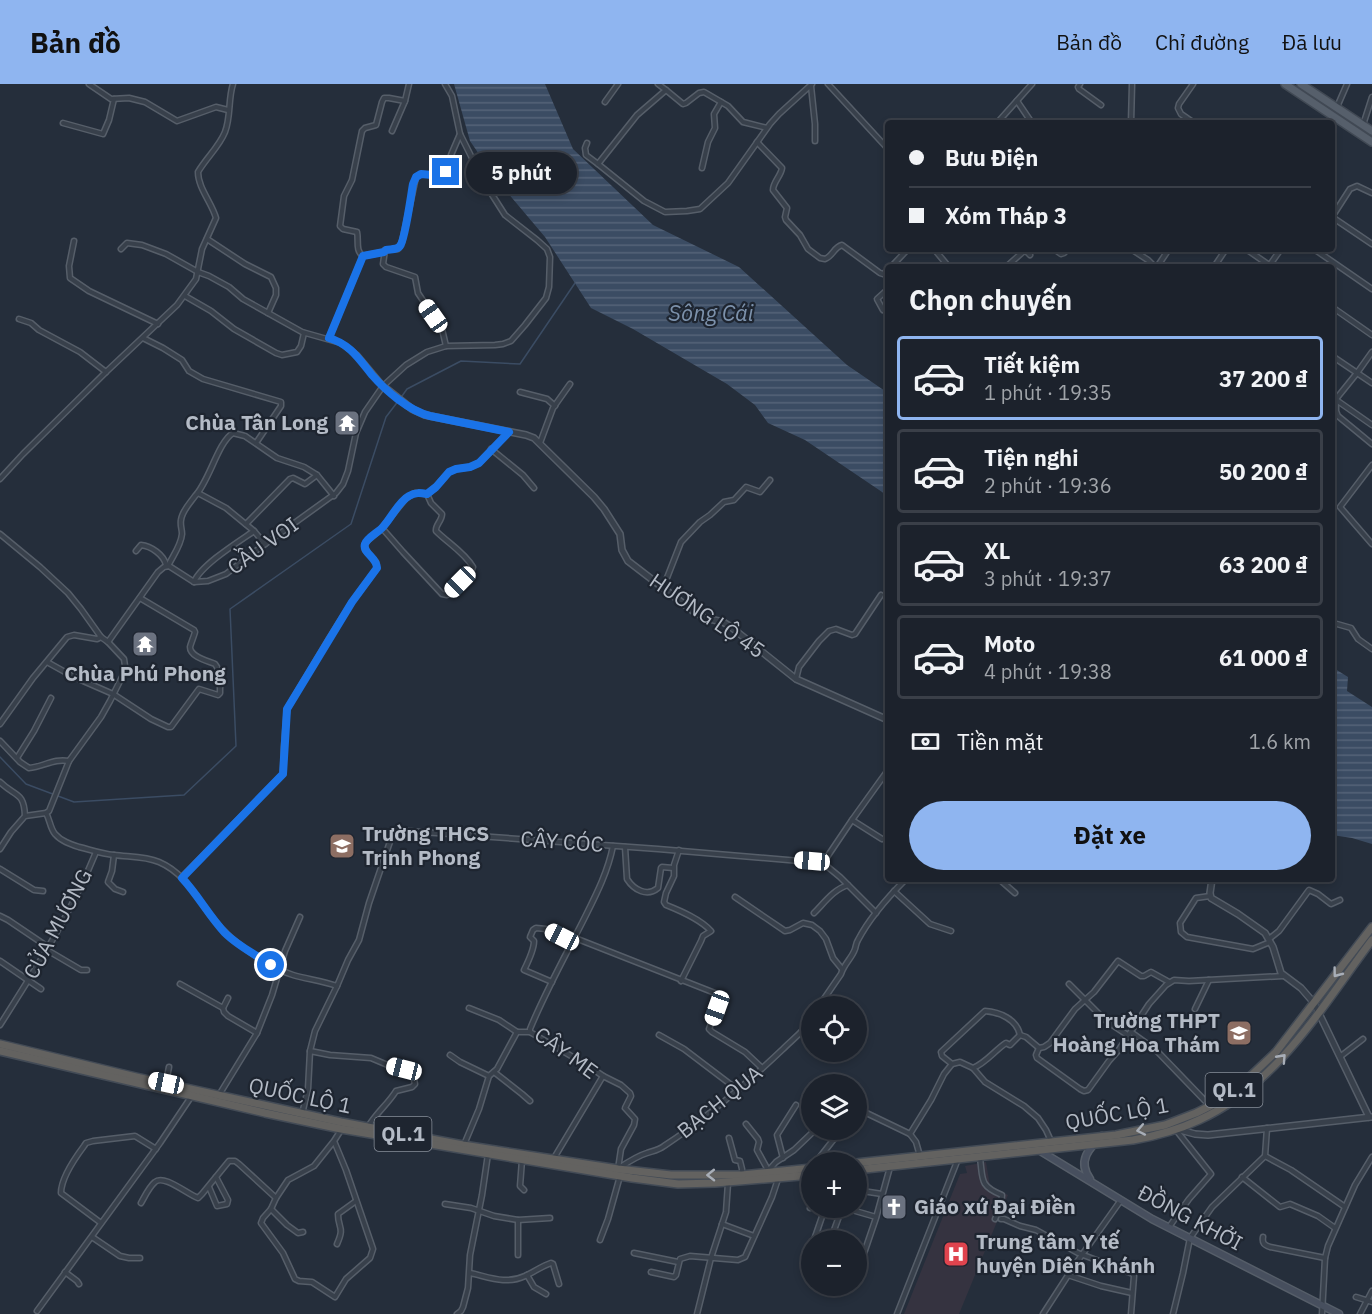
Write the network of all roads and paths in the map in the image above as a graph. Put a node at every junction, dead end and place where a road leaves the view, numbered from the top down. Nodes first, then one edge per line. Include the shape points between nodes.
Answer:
1 (89, 84) edge
2 (233, 84) edge
3 (409, 84) edge
4 (445, 84) edge
5 (618, 84) edge
6 (658, 84) edge
7 (828, 84) edge
8 (1032, 84) edge
9 (1080, 84) edge
10 (1131, 84) edge
11 (1193, 84) edge
12 (1285, 84) edge
13 (1301, 84) edge
14 (1347, 84) edge
15 (811, 85) edge
16 (666, 90) junction
17 (1372, 97) edge
18 (114, 99) junction
19 (405, 101) junction
20 (1017, 101) junction
21 (605, 102) dead end
22 (721, 102) junction
23 (1101, 105) dead end
24 (1337, 107) junction
25 (228, 110) junction
26 (1000, 120) edge
27 (1030, 120) edge
28 (1131, 120) edge
29 (1190, 120) edge
30 (63, 123) dead end
31 (1363, 125) junction
32 (767, 128) junction
33 (393, 131) dead end
34 (1372, 131) edge
35 (460, 134) junction
36 (815, 141) dead end
37 (757, 142) junction
38 (1372, 142) edge
39 (587, 143) dead end
40 (885, 146) edge
41 (598, 164) junction
42 (702, 168) dead end
43 (1372, 193) edge
44 (1335, 212) edge
45 (1335, 219) edge
46 (207, 239) junction
47 (74, 241) dead end
48 (1372, 244) edge
49 (122, 249) dead end
50 (384, 252) junction
51 (905, 252) edge
52 (936, 252) edge
53 (1022, 252) edge
54 (1026, 252) edge
55 (1136, 252) edge
56 (1250, 252) edge
57 (1318, 252) edge
58 (1030, 255) dead end
59 (363, 256) junction
60 (893, 264) edge
61 (946, 264) edge
62 (1009, 264) edge
63 (1153, 264) edge
64 (1266, 264) edge
65 (198, 273) junction
66 (883, 274) edge
67 (1372, 289) edge
68 (885, 292) edge
69 (185, 296) junction
70 (1335, 309) edge
71 (883, 310) dead end
72 (268, 313) junction
73 (19, 319) dead end
74 (158, 324) junction
75 (304, 333) junction
76 (1372, 335) edge
77 (143, 338) junction
78 (329, 338) junction
79 (446, 346) junction
80 (1372, 352) edge
81 (1335, 358) edge
82 (106, 372) junction
83 (1357, 373) junction
84 (1372, 383) edge
85 (570, 384) dead end
86 (383, 386) junction
87 (520, 392) dead end
88 (1335, 397) edge
89 (1335, 399) edge
90 (555, 406) junction
91 (1335, 411) edge
92 (1372, 425) edge
93 (509, 432) junction
94 (256, 443) junction
95 (540, 443) junction
96 (1372, 444) edge
97 (491, 450) junction
98 (1372, 465) edge
99 (317, 475) junction
100 (0, 479) edge
101 (770, 480) dead end
102 (534, 488) dead end
103 (198, 493) junction
104 (427, 494) junction
105 (334, 496) junction
106 (246, 524) junction
107 (382, 528) junction
108 (254, 531) junction
109 (0, 534) edge
110 (265, 544) junction
111 (1372, 544) edge
112 (135, 551) dead end
113 (168, 566) junction
114 (194, 582) junction
115 (663, 589) junction
116 (882, 595) dead end
117 (140, 598) junction
118 (1337, 624) dead end
119 (101, 637) junction
120 (108, 642) junction
121 (1372, 649) edge
122 (46, 662) junction
123 (796, 679) junction
124 (113, 694) junction
125 (51, 698) dead end
126 (885, 719) edge
127 (0, 724) edge
128 (0, 741) edge
129 (17, 759) junction
130 (69, 760) junction
131 (885, 774) edge
132 (0, 782) edge
133 (46, 813) junction
134 (25, 816) junction
135 (852, 820) junction
136 (882, 839) dead end
137 (613, 846) junction
138 (625, 846) junction
139 (0, 849) edge
140 (679, 850) junction
141 (96, 852) junction
142 (114, 855) junction
143 (823, 863) junction
144 (674, 868) junction
145 (0, 869) edge
146 (182, 878) junction
147 (903, 882) edge
148 (1002, 882) edge
149 (1212, 882) edge
150 (848, 885) junction
151 (43, 891) dead end
152 (894, 891) junction
153 (123, 892) dead end
154 (1015, 893) dead end
155 (1210, 896) junction
156 (735, 897) dead end
157 (1340, 900) dead end
158 (814, 913) dead end
159 (876, 913) junction
160 (0, 916) edge
161 (300, 917) dead end
162 (1372, 927) edge
163 (951, 931) dead end
164 (575, 938) junction
165 (1270, 940) junction
166 (1372, 940) edge
167 (572, 943) junction
168 (47, 948) junction
169 (0, 961) edge
170 (279, 969) junction
171 (843, 969) junction
172 (87, 970) dead end
173 (1284, 976) junction
174 (1210, 980) junction
175 (29, 981) junction
176 (681, 981) junction
177 (552, 982) junction
178 (1169, 982) junction
179 (180, 984) dead end
180 (1069, 984) dead end
181 (337, 986) junction
182 (41, 989) dead end
183 (826, 996) edge
184 (228, 998) dead end
185 (1085, 1000) junction
186 (1314, 1003) junction
187 (223, 1008) junction
188 (469, 1008) dead end
189 (1195, 1009) dead end
190 (1319, 1011) junction
191 (0, 1025) edge
192 (517, 1032) junction
193 (530, 1032) junction
194 (801, 1033) edge
195 (256, 1034) junction
196 (1130, 1034) junction
197 (658, 1035) dead end
198 (1020, 1035) junction
199 (1364, 1039) dead end
200 (0, 1044) edge
201 (1039, 1048) junction
202 (0, 1051) edge
203 (310, 1051) junction
204 (450, 1055) dead end
205 (1341, 1056) junction
206 (952, 1064) junction
207 (169, 1067) dead end
208 (762, 1068) junction
209 (972, 1068) junction
210 (494, 1072) junction
211 (489, 1076) junction
212 (603, 1076) junction
213 (166, 1083) junction
214 (738, 1090) junction
215 (192, 1096) junction
216 (218, 1096) junction
217 (530, 1101) dead end
218 (796, 1105) dead end
219 (1210, 1106) junction
220 (867, 1113) edge
221 (302, 1114) junction
222 (1370, 1117) edge
223 (746, 1124) dead end
224 (368, 1127) junction
225 (1268, 1127) junction
226 (342, 1129) junction
227 (1176, 1129) junction
228 (910, 1134) junction
229 (1102, 1136) junction
230 (729, 1138) dead end
231 (804, 1140) edge
232 (334, 1141) junction
233 (1051, 1142) junction
234 (1029, 1144) junction
235 (1092, 1146) junction
236 (463, 1147) junction
237 (156, 1149) junction
238 (1039, 1150) junction
239 (488, 1154) junction
240 (920, 1156) junction
241 (1265, 1156) junction
242 (980, 1157) junction
243 (1372, 1157) edge
244 (554, 1158) junction
245 (783, 1158) junction
246 (957, 1159) junction
247 (522, 1160) junction
248 (867, 1162) edge
249 (890, 1166) junction
250 (801, 1168) edge
251 (867, 1169) edge
252 (619, 1172) junction
253 (767, 1172) junction
254 (742, 1175) junction
255 (801, 1176) edge
256 (216, 1177) junction
257 (778, 1178) junction
258 (1242, 1178) junction
259 (728, 1183) junction
260 (1095, 1184) junction
261 (208, 1186) junction
262 (524, 1190) dead end
263 (867, 1192) edge
264 (882, 1194) junction
265 (276, 1198) junction
266 (1121, 1200) junction
267 (356, 1201) junction
268 (141, 1203) dead end
269 (445, 1204) dead end
270 (1345, 1207) junction
271 (271, 1209) junction
272 (479, 1210) junction
273 (867, 1214) edge
274 (876, 1217) junction
275 (550, 1218) dead end
276 (518, 1220) junction
277 (101, 1223) junction
278 (722, 1224) junction
279 (1168, 1228) junction
280 (1335, 1228) junction
281 (303, 1232) dead end
282 (754, 1236) junction
283 (92, 1237) junction
284 (1263, 1237) dead end
285 (1190, 1238) junction
286 (600, 1240) dead end
287 (337, 1244) dead end
288 (867, 1244) edge
289 (633, 1252) dead end
290 (1083, 1254) junction
291 (518, 1255) dead end
292 (711, 1257) junction
293 (140, 1258) dead end
294 (1325, 1258) junction
295 (678, 1262) junction
296 (65, 1272) junction
297 (651, 1272) dead end
298 (470, 1273) junction
299 (527, 1275) junction
300 (1068, 1275) junction
301 (79, 1284) dead end
302 (559, 1284) dead end
303 (1372, 1291) edge
304 (1132, 1293) junction
305 (546, 1294) dead end
306 (1356, 1297) dead end
307 (1367, 1300) junction
308 (1372, 1302) edge
309 (37, 1311) dead end
310 (1322, 1311) edge
311 (456, 1314) edge
312 (697, 1314) edge
313 (897, 1314) edge
314 (1043, 1314) edge
315 (1131, 1314) edge
316 (1173, 1314) edge
317 (1339, 1314) edge
318 (1360, 1314) edge

1 - 18 street
2 - 25 street
3 - 19 street
4 - 35 street via 452,96
5 - 21 street
6 - 16 street
7 - 40 street
8 - 20 street
9 - 23 street via 1079,89
10 - 28 street
11 - 29 street via 1178,108
12 - 38 main road
13 - 24 main road
14 - 24 street
15 - 32 street
15 - 36 street
16 - 22 street via 683,104 701,92
16 - 41 street via 637,115
17 - 31 street
18 - 25 street via 145,102 177,122 216,107
18 - 30 street via 104,134
19 - 33 street
19 - 59 street via 384,98 376,125 362,131 352,180 344,196 340,226 357,232 358,250
20 - 26 street
20 - 27 street
22 - 32 street via 743,122
22 - 42 street via 714,114 715,128
24 - 31 main road
25 - 46 street via 221,141 198,172 216,218
31 - 34 main road
32 - 37 street
35 - 50 street via 444,176 416,177 401,245
35 - 79 street via 505,215 547,249 549,287 540,307 511,341 503,345
37 - 41 street via 728,183 701,207 687,211 669,213 657,208
37 - 66 street via 782,168 773,190 788,208 786,220 808,249 825,259 842,246
39 - 41 street via 586,154
43 - 44 street via 1357,186 1350,189
45 - 48 street
46 - 65 street
46 - 72 street via 271,277 276,295
47 - 74 street via 70,278 88,291
49 - 65 street via 127,243 157,250
50 - 59 street
50 - 79 street via 384,266 415,278 418,293 442,329
51 - 60 street
52 - 61 street
53 - 62 street
54 - 58 street
55 - 63 street
56 - 64 street
57 - 67 street
59 - 78 street
65 - 69 street
65 - 72 street via 229,287
68 - 71 street via 877,299
69 - 74 street
69 - 75 street via 280,354 297,352
70 - 76 street
72 - 75 street
73 - 82 street via 80,352
74 - 77 street
75 - 78 street
77 - 82 street
77 - 94 street via 182,360 189,371 203,379 280,402
78 - 86 street via 354,352
79 - 86 street via 414,360
80 - 83 street
81 - 83 street
82 - 100 street
83 - 84 street
83 - 88 street
85 - 90 street
86 - 93 street, HƯƠNG LỘ 45 via 425,415
86 - 105 street, CẦU VOI via 360,421 345,479
87 - 90 street via 547,399
89 - 92 street
90 - 95 street
91 - 96 street
93 - 95 street, HƯƠNG LỘ 45
93 - 97 street
94 - 99 street via 274,457
94 - 103 street via 235,432 226,438
95 - 115 street, HƯƠNG LỘ 45 via 604,509 620,534 628,561
97 - 102 street
97 - 104 street via 479,463 449,472
98 - 111 street via 1337,506
99 - 105 street
99 - 106 street via 305,484 290,479
101 - 115 street via 760,492 746,487 734,500 724,502 700,522 679,545
103 - 106 street
103 - 113 street via 181,519 181,541
104 - 107 street via 408,496
104 - 107 street via 442,514 436,531 473,567 447,595
105 - 110 street, CẦU VOI
106 - 108 street
107 - 146 street via 364,546 376,562 376,570 287,709 283,774
108 - 110 street
108 - 114 street via 202,569
109 - 119 street via 68,593
110 - 114 street, CẦU VOI via 226,574
112 - 113 street via 141,545 148,546
113 - 114 street
113 - 117 street via 158,572
115 - 123 street, HƯƠNG LỘ 45 via 698,614 728,625
116 - 123 street via 855,634 834,629 824,636 799,667
117 - 120 street
117 - 124 street via 194,630 191,651 215,664 220,693 197,690 171,727
118 - 121 street via 1351,628
119 - 120 street
119 - 122 street via 67,637
120 - 124 street via 124,659 125,666
122 - 124 street
122 - 127 street
123 - 126 street, HƯƠNG LỘ 45
124 - 130 street
125 - 129 street
128 - 129 street
129 - 130 street via 29,768
130 - 133 street
131 - 135 street
132 - 134 street via 23,800
133 - 134 street
133 - 141 street via 59,838
134 - 139 street
135 - 136 street
135 - 143 street
137 - 138 street, CÂY CÓC
137 - 164 street, CÂY ME via 606,873
137 - 181 street, CÂY CÓC via 394,830 359,940
138 - 140 street, CÂY CÓC
138 - 144 street via 627,879 643,892 658,888 662,867
140 - 143 street, CÂY CÓC
140 - 144 street
141 - 142 street
141 - 168 street, CỬA MƯƠNG
142 - 146 street via 153,860
142 - 153 street via 108,882
143 - 150 street
144 - 176 street via 665,904 711,931 701,941
145 - 151 street via 34,890
146 - 170 street via 226,934
147 - 152 street
148 - 154 street
149 - 155 street
150 - 158 street via 840,887
150 - 159 street
152 - 159 street
152 - 163 street via 928,922
155 - 165 street
155 - 165 street via 1196,898 1180,923 1181,932 1187,937 1253,949
156 - 171 street via 785,931 803,923 817,928 836,964
157 - 165 street via 1331,904 1309,890
159 - 171 street
160 - 168 street
161 - 170 street
162 -> 186 highway, QUỐC LỘ 1 / QL.1
164 - 167 street, CÂY ME
164 - 176 street
165 - 173 street
166 - 190 highway, QUỐC LỘ 1 / QL.1
167 - 177 street, CÂY ME
167 - 177 street via 546,929 533,930 530,937 534,946 524,970
168 - 172 street
168 - 175 street, CỬA MƯƠNG
169 - 175 street
170 - 181 street
170 - 195 street
171 - 183 street
173 - 174 street
173 - 186 street
174 - 178 street
174 - 189 street
175 - 182 street
175 - 191 street, CỬA MƯƠNG
176 - 208 street via 720,995 709,1029
177 - 193 street, CÂY ME
178 - 185 street via 1152,972 1142,976 1118,961
178 - 196 street
179 - 187 street
180 - 185 street
181 - 203 street via 315,1031
184 - 187 street
185 - 196 street via 1105,1020
185 - 201 street via 1050,1043
186 - 190 street
186 - 219 highway, QUỐC LỘ 1 / QL.1 via 1266,1063
187 - 195 street via 228,1016
188 - 192 street
190 - 205 street
227 -> 190 highway, QUỐC LỘ 1 / QL.1 via 1214,1113 1260,1081
192 - 193 street
192 - 210 street
193 - 212 street, CÂY ME
194 - 208 street, BẠCH QUA
195 - 216 street
196 - 201 street via 1086,1091 1037,1058
196 - 219 street via 1156,1050
197 - 214 street via 677,1044
198 - 201 street
198 - 206 street via 1011,1020 985,1011 941,1052
198 - 209 street
199 - 205 street
200 - 213 highway, QUỐC LỘ 1 / QL.1
202 - 215 highway, QUỐC LỘ 1 / QL.1
203 - 221 street
203 - 224 street via 368,1057 413,1075 415,1084 396,1091
204 - 211 street
205 - 222 street
206 - 209 street via 960,1062
206 - 228 street
207 - 213 street
208 - 214 street, BẠCH QUA
209 - 233 street via 985,1082 1038,1118
210 - 211 street
210 - 217 street
211 - 236 street
212 - 244 street, CÂY ME
212 - 252 street via 630,1093 625,1108 635,1119 621,1149
213 - 216 highway, QUỐC LỘ 1 / QL.1
214 - 252 street, BẠCH QUA via 661,1149 628,1162
215 - 226 highway, QUỐC LỘ 1 / QL.1
215 - 237 street
216 - 221 highway, QUỐC LỘ 1 / QL.1
218 - 245 street via 777,1135
219 -> 229 highway, QUỐC LỘ 1 / QL.1 via 1165,1125
220 - 228 street
221 - 224 highway, QUỐC LỘ 1 / QL.1
222 - 225 street
223 - 253 street via 758,1139 757,1150
224 - 236 highway, QUỐC LỘ 1 / QL.1
225 - 227 street via 1204,1135
225 - 241 street
226 - 232 street
226 - 236 highway, QUỐC LỘ 1 / QL.1
227 - 235 highway, QUỐC LỘ 1 / QL.1
227 - 279 street via 1211,1174
228 - 240 street
229 - 233 highway, QUỐC LỘ 1 / QL.1
229 - 235 main road
230 - 254 street via 735,1160 741,1163
231 - 245 street
232 - 265 street via 314,1166 288,1180
232 - 267 street
233 - 234 highway, QUỐC LỘ 1 / QL.1
234 - 238 main road, ĐỒNG KHỞI
234 - 240 highway, QUỐC LỘ 1 / QL.1
235 - 238 highway, QUỐC LỘ 1 / QL.1
235 - 260 main road via 1086,1155 1085,1169
236 - 239 highway, QUỐC LỘ 1 / QL.1
236 - 244 highway, QUỐC LỘ 1 / QL.1
237 - 277 street
237 - 277 street via 135,1136 86,1143 64,1180 61,1193
238 - 242 highway, QUỐC LỘ 1 / QL.1
238 - 260 main road, ĐỒNG KHỞI
239 - 247 highway, QUỐC LỘ 1 / QL.1
239 - 272 street
240 - 248 highway, QUỐC LỘ 1 / QL.1
241 - 258 street
241 - 270 street
242 - 246 highway, QUỐC LỘ 1 / QL.1
242 - 290 street via 984,1184 1002,1194 998,1219 1036,1230
243 - 270 street
244 - 252 highway, QUỐC LỘ 1 / QL.1
245 - 253 street
246 - 249 highway, QUỐC LỘ 1 / QL.1
246 - 313 street
247 - 252 highway, QUỐC LỘ 1 / QL.1
247 - 262 street via 520,1186
249 - 251 highway, QUỐC LỘ 1 / QL.1
249 - 264 street
250 - 253 highway, QUỐC LỘ 1 / QL.1
254 -> 252 highway, QUỐC LỘ 1 / QL.1
252 - 259 highway, QUỐC LỘ 1 / QL.1 via 678,1184
252 - 286 street
253 - 254 highway, QUỐC LỘ 1 / QL.1
255 - 257 highway, QUỐC LỘ 1 / QL.1
256 - 261 street
256 - 261 street via 229,1202 217,1206
256 - 265 street via 232,1160
257 - 259 highway, QUỐC LỘ 1 / QL.1
257 - 282 street
258 - 280 street via 1280,1207 1290,1204 1318,1215
258 - 285 street via 1212,1207
259 - 278 street
260 - 266 main road, ĐỒNG KHỞI
261 - 268 street via 198,1198 160,1179
263 - 264 street
264 - 274 street
265 - 271 street
266 - 279 main road, ĐỒNG KHỞI
266 - 290 street
267 - 271 street via 372,1253 335,1296 312,1282 295,1280 283,1253 261,1223
267 - 287 street via 338,1214 342,1234
269 - 272 street
270 - 280 street
271 - 281 street via 291,1229
272 - 276 street
272 - 298 street
273 - 274 street
274 - 288 street
275 - 276 street
276 - 291 street
277 - 283 street
278 - 282 street
278 - 292 street
279 - 285 main road, ĐỒNG KHỞI
280 - 294 street
282 - 292 street via 741,1259
283 - 293 street via 120,1256
283 - 296 street
284 - 294 street via 1263,1244 1270,1247
285 - 310 main road, ĐỒNG KHỞI
285 - 316 street
289 - 295 street
290 - 300 street
290 - 304 street via 1133,1274
292 - 295 street via 682,1257
292 - 312 street
294 - 310 street
295 - 297 street via 674,1277
296 - 301 street
296 - 309 street
298 - 299 street via 503,1280
298 - 311 street via 463,1307
299 - 302 street via 551,1263
299 - 305 street via 534,1287
300 - 304 street
300 - 314 street
303 - 307 street
304 - 315 street
306 - 307 street
307 - 308 street
307 - 318 street
310 - 317 main road, ĐỒNG KHỞI

